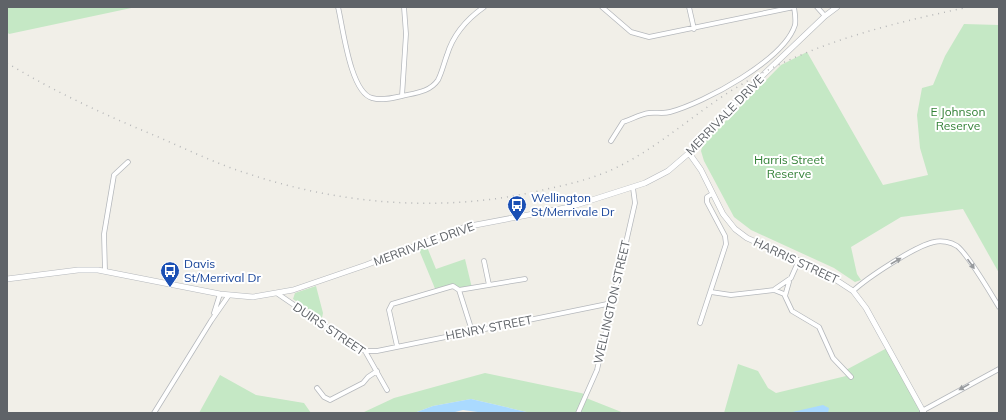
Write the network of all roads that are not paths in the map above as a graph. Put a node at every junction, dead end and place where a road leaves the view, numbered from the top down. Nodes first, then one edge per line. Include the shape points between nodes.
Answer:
1 (338, 7) edge
2 (404, 7) edge
3 (484, 7) edge
4 (602, 7) edge
5 (689, 7) edge
6 (794, 7) edge
7 (817, 7) edge
8 (835, 8) edge
9 (825, 16) junction
10 (694, 29) junction
11 (402, 96) junction
12 (611, 141) dead end
13 (689, 153) junction
14 (128, 162) dead end
15 (633, 188) junction
16 (712, 194) junction
17 (799, 260) junction
18 (484, 261) dead end
19 (105, 271) junction
20 (794, 275) junction
21 (7, 279) edge
22 (525, 279) dead end
23 (489, 285) junction
24 (459, 290) junction
25 (770, 290) junction
26 (853, 291) junction
27 (711, 292) junction
28 (220, 294) junction
29 (278, 294) junction
30 (229, 295) junction
31 (786, 298) junction
32 (612, 303) junction
33 (999, 307) edge
34 (211, 321) junction
35 (700, 323) dead end
36 (472, 331) junction
37 (397, 346) junction
38 (365, 351) junction
39 (999, 370) edge
40 (377, 371) junction
41 (851, 377) dead end
42 (317, 388) dead end
43 (387, 390) dead end
44 (923, 412) edge
45 (154, 413) edge
46 (578, 413) edge

1 - 11 street via 354,76 364,93 372,98
2 - 11 street via 406,34
3 - 11 street via 467,21 457,34 432,87
4 - 10 street via 630,32 640,36 649,38
5 - 10 street
6 - 10 street
6 - 12 street via 796,21 791,33 754,71 689,105 671,112 650,113 623,122
7 - 9 street
8 - 9 street, MERRIVALE DRIVE
9 - 13 street, MERRIVALE DRIVE via 742,96
13 - 15 street, MERRIVALE DRIVE via 663,174
13 - 16 street, HARRIS STREET via 701,170
14 - 19 street via 114,175 104,234
15 - 29 street, MERRIVALE DRIVE via 570,207 465,227 366,265
15 - 32 street, WELLINGTON STREET via 635,203
16 - 17 street, HARRIS STREET via 735,229 747,238
16 - 27 street via 707,197 707,202 726,242
17 - 20 street
17 - 26 street, HARRIS STREET via 832,276
18 - 23 street
19 - 21 street, MERRIVALE DRIVE via 85,270
19 - 28 street, MERRIVALE DRIVE
20 - 25 street via 781,286
20 - 31 street via 786,288
22 - 23 street
23 - 24 street
24 - 36 street
24 - 37 street via 452,286 392,304 389,310
25 - 27 street via 731,295
25 - 31 street via 780,291
26 -> 33 street via 869,278 918,249 929,243 941,241 961,250
26 - 44 street, HARRIS STREET via 866,308
27 - 35 street
28 - 30 street, MERRIVALE DRIVE
28 - 34 street
29 - 30 street, MERRIVALE DRIVE via 253,297
29 - 38 street, DUIRS STREET
30 - 34 street
31 - 41 street via 792,311 819,327 833,358
32 - 36 street, HENRY STREET
32 - 46 street, WELLINGTON STREET via 597,370
34 - 45 street
36 - 37 street, HENRY STREET
37 - 38 street, HENRY STREET
38 - 40 street, DUIRS STREET
39 -> 44 street
40 - 42 street via 363,383 330,400
40 - 43 street, DUIRS STREET

